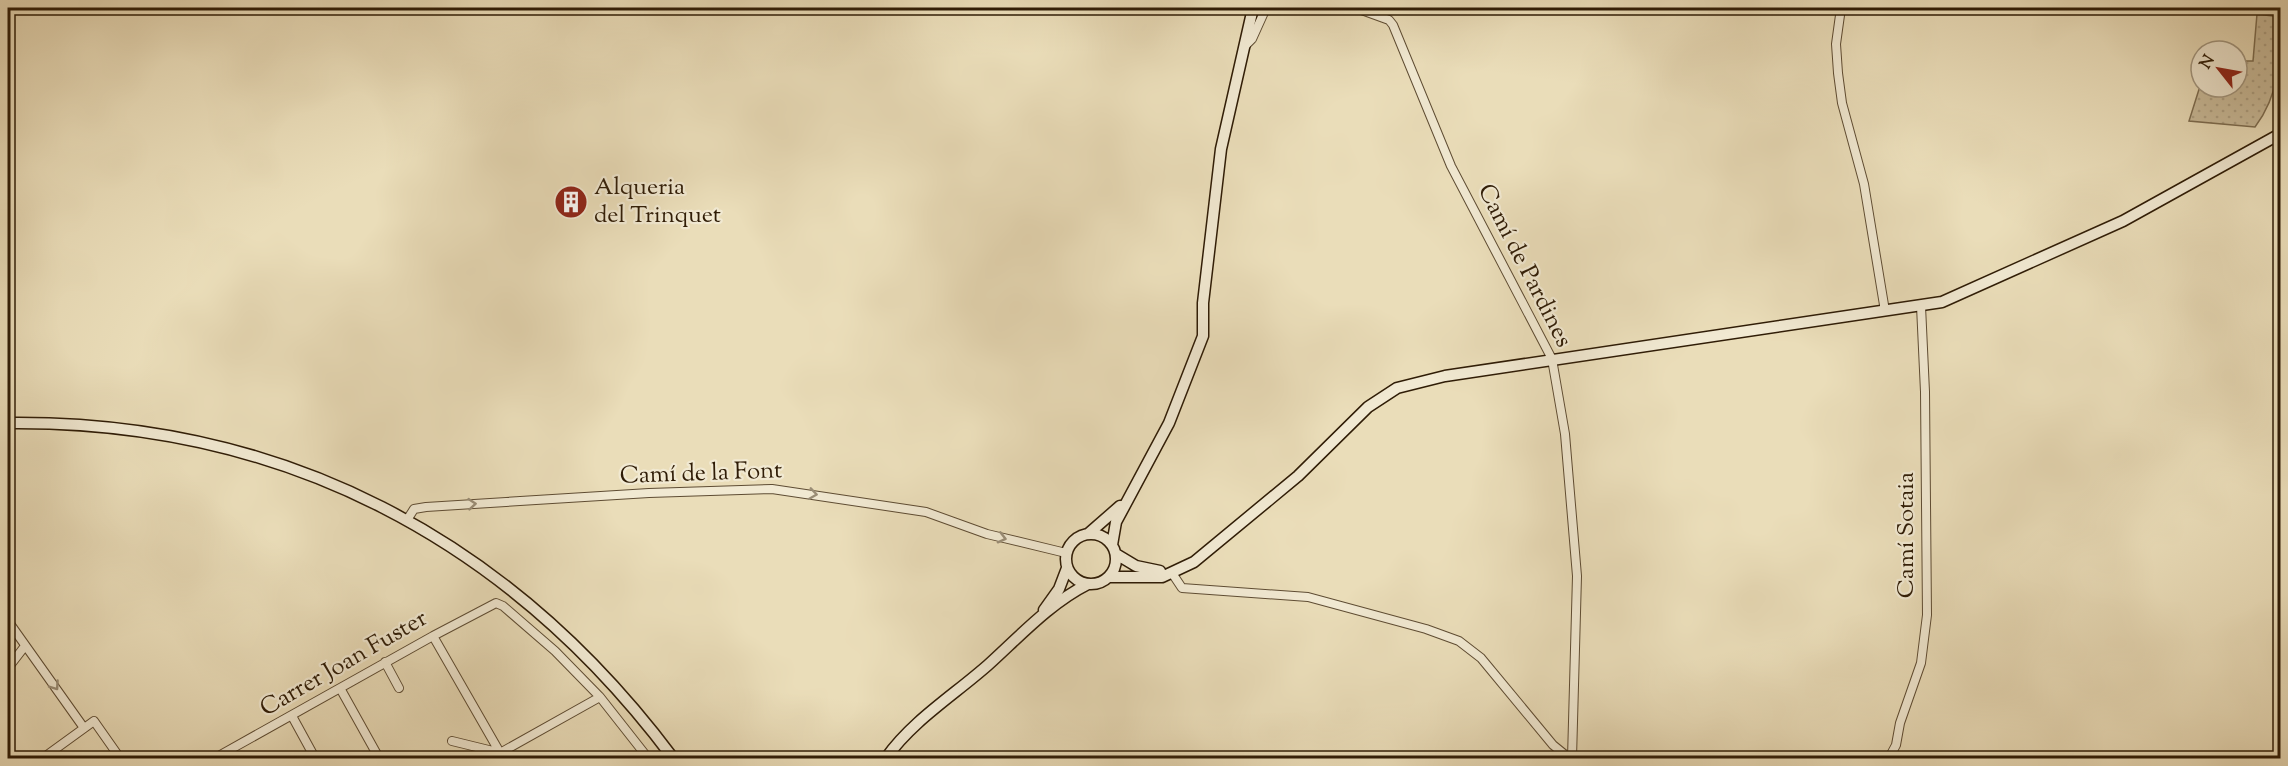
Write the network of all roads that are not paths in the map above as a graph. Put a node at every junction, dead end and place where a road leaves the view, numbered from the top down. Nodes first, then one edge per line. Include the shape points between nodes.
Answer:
1 (1253, 8) edge
2 (1266, 8) edge
3 (1356, 8) edge
4 (1841, 8) edge
5 (1245, 46) junction
6 (2280, 134) edge
7 (1921, 306) junction
8 (1885, 311) junction
9 (1552, 359) junction
10 (8, 423) edge
11 (1132, 492) junction
12 (407, 520) junction
13 (1088, 534) junction
14 (1114, 549) junction
15 (1066, 553) junction
16 (1067, 568) junction
17 (1172, 573) junction
18 (1109, 577) junction
19 (1088, 584) junction
20 (1037, 620) junction
21 (8, 621) edge
22 (433, 636) junction
23 (25, 646) junction
24 (385, 662) junction
25 (8, 668) edge
26 (340, 688) junction
27 (399, 688) dead end
28 (600, 697) junction
29 (292, 716) junction
30 (84, 728) junction
31 (452, 741) dead end
32 (502, 756) edge
33 (43, 759) edge
34 (120, 759) edge
35 (215, 759) edge
36 (315, 759) edge
37 (379, 759) edge
38 (491, 759) edge
39 (648, 759) edge
40 (673, 759) edge
41 (886, 759) edge
42 (1571, 759) edge
43 (1889, 759) edge

1 - 5 street
2 - 5 street
3 - 9 street, Camí de Pardines via 1389,20 1398,34 1451,166
4 - 8 street via 1836,44 1842,102 1864,184
5 - 11 street via 1221,149 1203,303 1203,336 1169,423
6 - 7 street via 2123,221 1967,292
7 - 8 street
7 - 43 street, Camí Sotaia via 1927,615 1921,663
8 - 9 street
9 - 17 street via 1445,376 1388,393 1205,555
9 - 42 street, Camí de Pardines via 1565,434 1577,576
10 - 12 street via 101,426 213,444 317,477
11 - 13 street
11 - 14 street via 1116,522
12 -> 15 street, Camí de la Font via 414,509 492,502 772,489 926,512 987,534
12 - 40 street via 492,574 553,624 611,682
13 - 14 street via 1100,536
13 - 15 street via 1076,539
14 - 17 street via 1136,566
14 - 18 street via 1116,564
15 - 16 street
16 - 19 street via 1076,580
16 - 20 street via 1059,588
17 - 18 street via 1162,577
17 - 42 street via 1182,588 1308,597 1460,641 1481,658 1553,746
18 - 19 street
19 - 20 street
20 - 41 street via 921,721
21 - 23 street
22 - 24 street, Carrer Joan Fuster
22 - 28 street, Carrer Joan Fuster via 492,604 504,606
22 - 32 street
23 - 25 street
23 -> 30 street
24 - 26 street, Carrer Joan Fuster
24 - 27 street
26 - 29 street, Carrer Joan Fuster
26 - 37 street
28 - 32 street
28 - 39 street
29 - 35 street, Carrer Joan Fuster
29 - 36 street
30 - 33 street
30 - 34 street via 94,721
31 - 32 street
32 - 38 street

